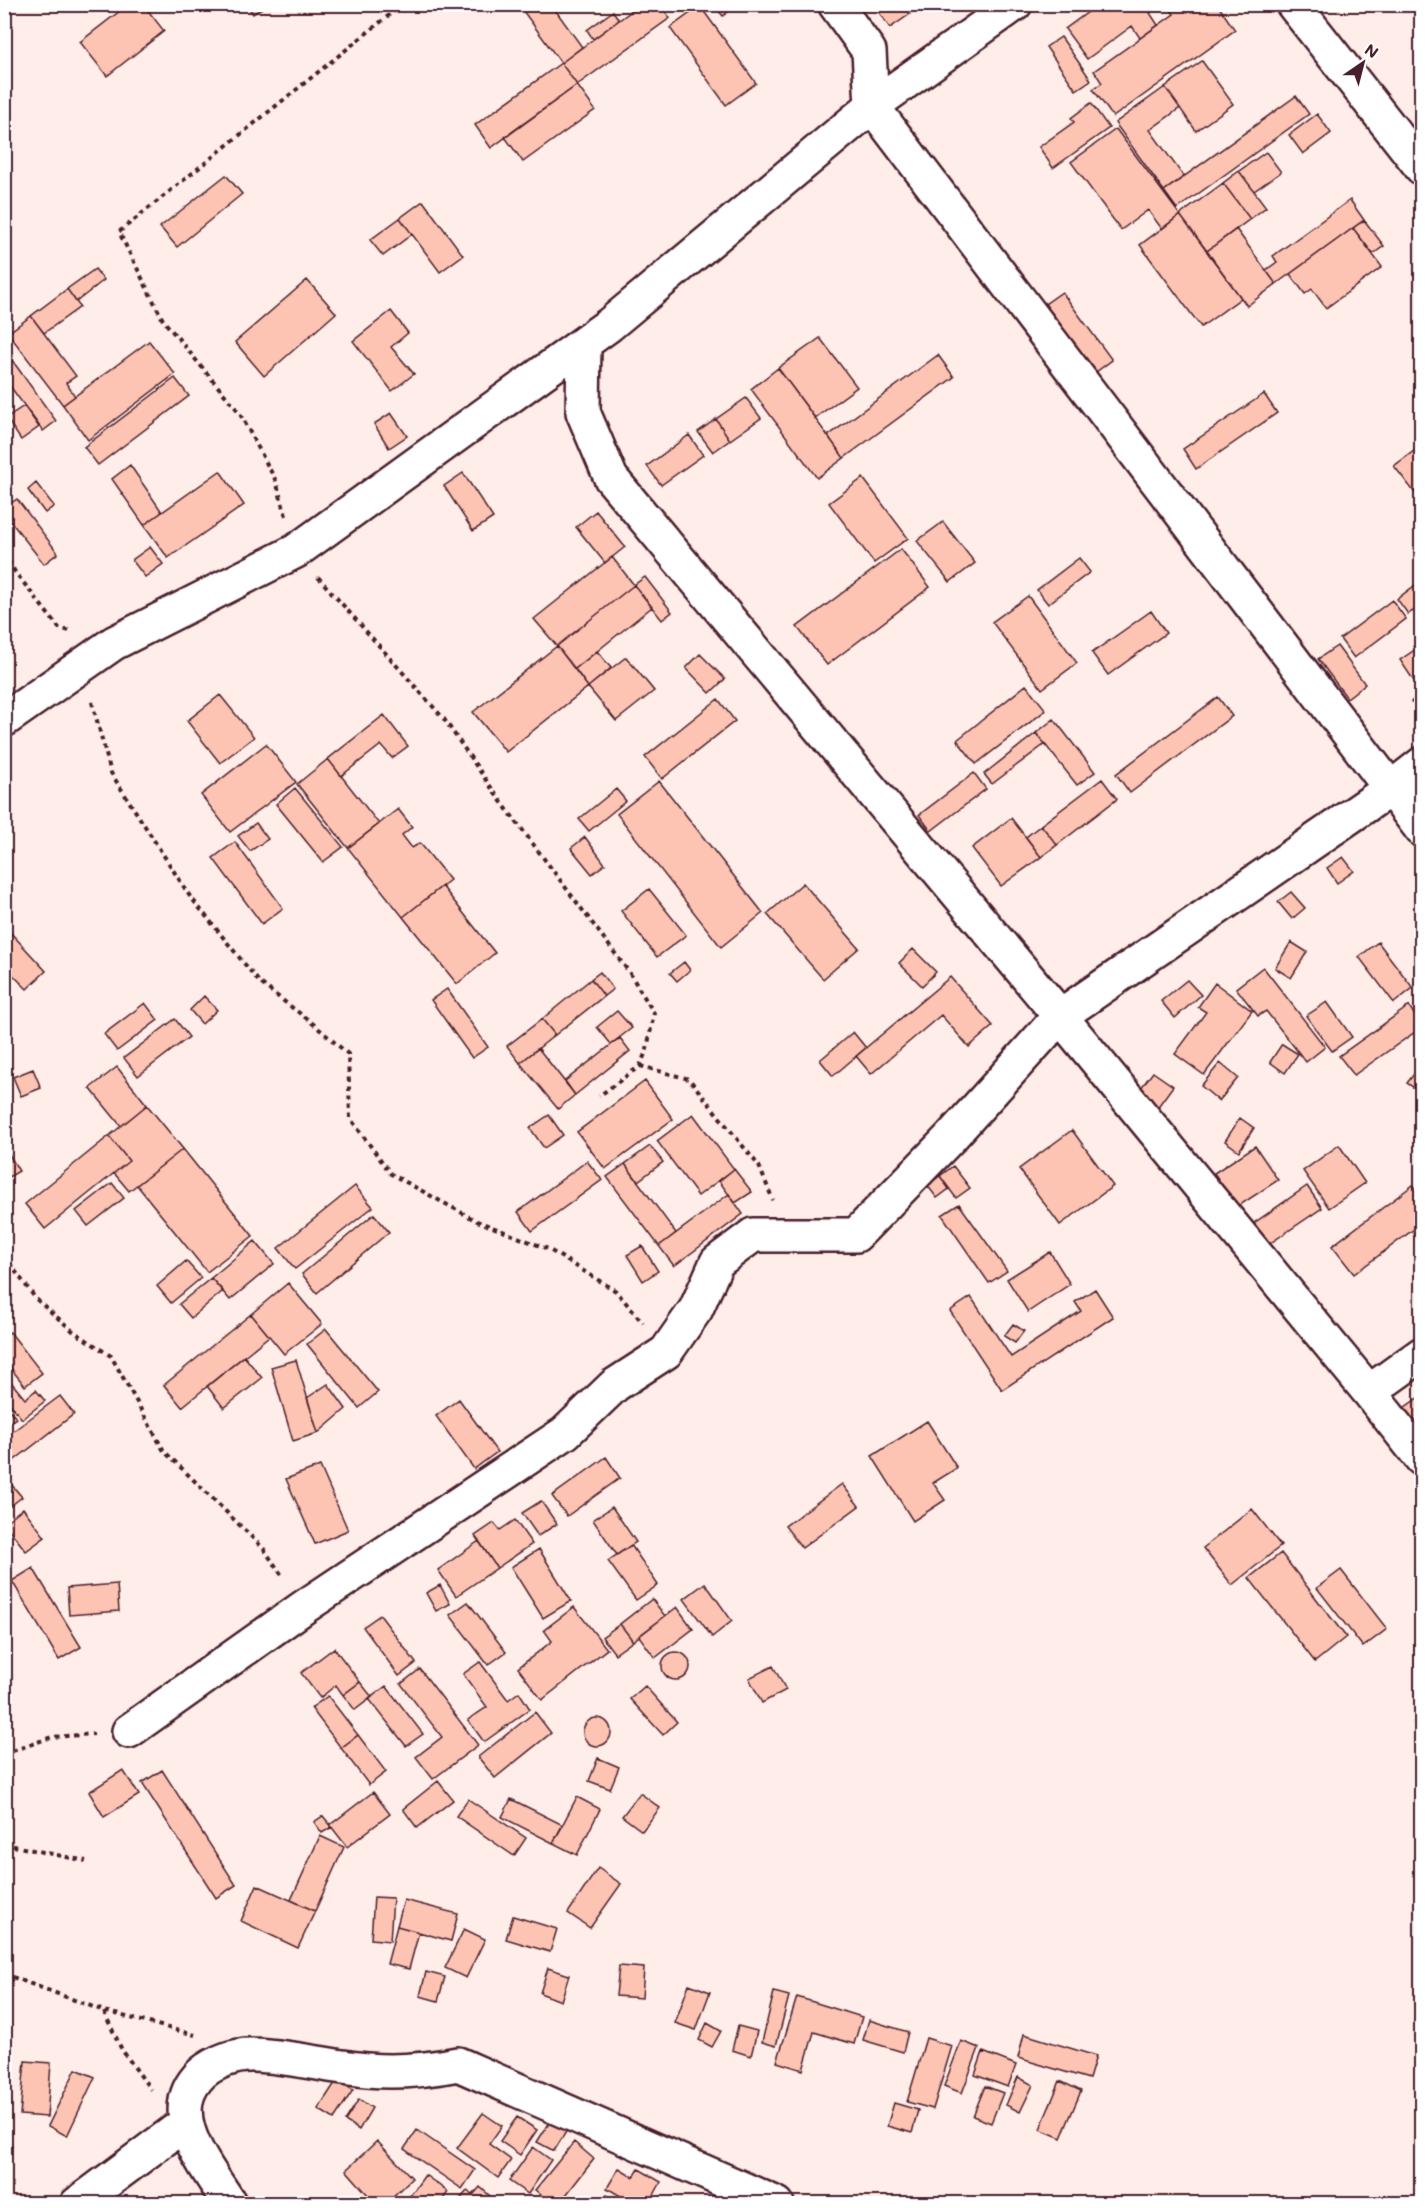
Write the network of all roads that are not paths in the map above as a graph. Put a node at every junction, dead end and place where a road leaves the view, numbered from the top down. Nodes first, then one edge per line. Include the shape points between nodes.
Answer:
1 (835, 4) edge
2 (1015, 4) edge
3 (1293, 4) edge
4 (872, 106) junction
5 (1422, 168) edge
6 (584, 343) junction
7 (4, 720) edge
8 (1422, 764) edge
9 (1390, 789) junction
10 (1422, 830) edge
11 (1060, 1016) junction
12 (1422, 1354) edge
13 (1370, 1392) junction
14 (1422, 1459) edge
15 (129, 1731) road end
16 (179, 2128) road end
17 (77, 2204) edge
18 (230, 2204) edge
19 (777, 2204) edge

1 - 4 street via 869,51
2 - 4 street
3 - 5 street
4 - 6 street
4 - 9 street
6 - 7 street via 296,551 114,643
6 - 11 street via 583,412 611,478
8 - 9 street
9 - 10 street
9 - 11 street
11 - 13 street
11 - 15 street via 856,1235 753,1235 717,1262 696,1309 666,1352 615,1384 565,1433 304,1607
12 - 13 street
13 - 14 street
16 - 17 street
18 - 19 street via 192,2143 186,2118 187,2097 196,2079 209,2067 251,2054 366,2070 418,2072 458,2064

